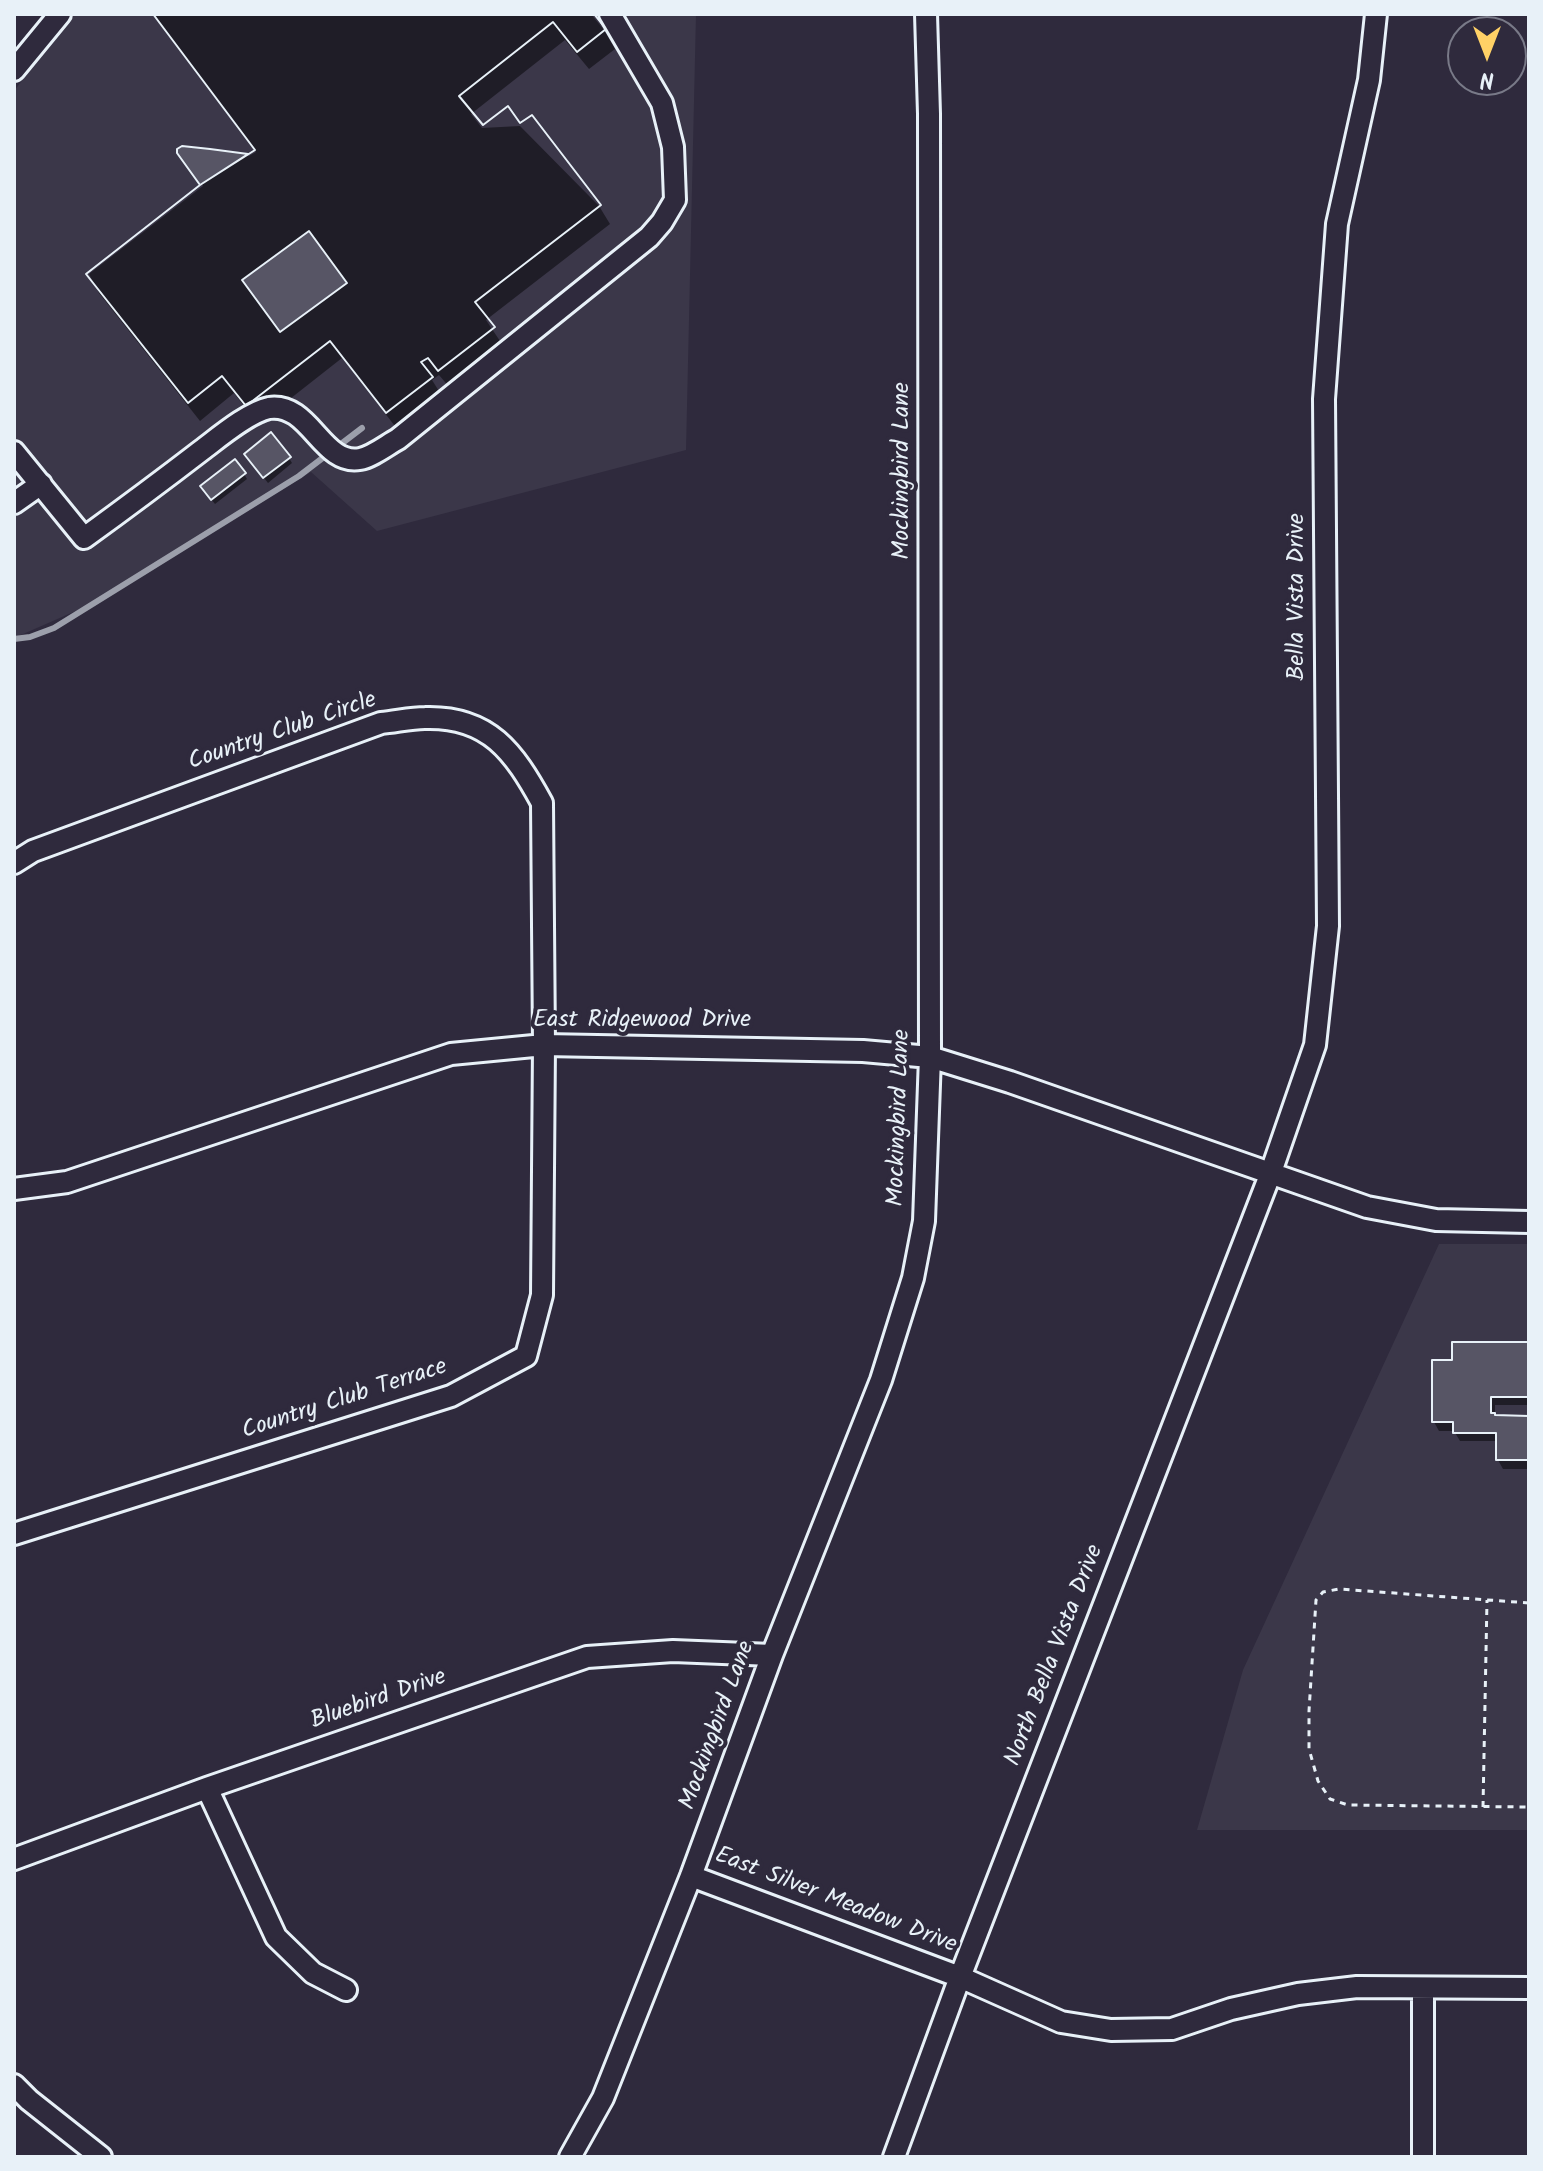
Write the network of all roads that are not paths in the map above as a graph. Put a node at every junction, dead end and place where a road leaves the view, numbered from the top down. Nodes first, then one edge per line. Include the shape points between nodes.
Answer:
1 (60, 14) edge
2 (610, 14) edge
3 (926, 14) edge
4 (1376, 14) edge
5 (14, 70) edge
6 (14, 452) edge
7 (41, 484) junction
8 (14, 503) edge
9 (14, 863) edge
10 (544, 1045) junction
11 (930, 1057) junction
12 (1270, 1175) junction
13 (14, 1189) edge
14 (1529, 1222) edge
15 (14, 1534) edge
16 (772, 1655) junction
17 (207, 1788) junction
18 (14, 1859) edge
19 (691, 1876) junction
20 (960, 1977) junction
21 (1423, 1988) junction
22 (1529, 1988) edge
23 (346, 1990) dead end
24 (14, 2085) edge
25 (101, 2157) edge
26 (570, 2157) edge
27 (894, 2157) edge
28 (1423, 2157) edge

1 - 5 street
2 - 7 street via 662,103 673,147 675,200 643,242 398,439 362,459 337,455 298,416 284,408 267,408 238,423 84,538
3 - 11 street, Mockingbird Lane
4 - 12 street, Bella Vista Drive via 1369,80 1337,224 1324,399 1328,926 1315,1045
6 - 7 street
7 - 8 street
9 - 10 street, Country Club Circle via 33,851 381,723 458,720 497,738 542,803
10 - 11 street, East Ridgewood Drive
10 - 13 street, East Ridgewood Drive via 451,1054 67,1182
10 - 15 street, Country Club Terrace via 542,1295 526,1356 451,1396
11 - 12 street, East Ridgewood Drive
11 - 16 street, Mockingbird Lane via 924,1221 913,1278 881,1380
12 - 14 street, East Ridgewood Drive via 1367,1207 1436,1220
12 - 20 street, North Bella Vista Drive
16 - 17 street, Bluebird Drive via 673,1651 587,1657
16 - 19 street, Mockingbird Lane
17 - 18 street, Bluebird Drive
17 - 23 street via 276,1937 313,1973
19 - 20 street, East Silver Meadow Drive
19 - 26 street, Mockingbird Lane via 603,2098
20 - 21 street, East Silver Meadow Drive via 1061,2022 1111,2030 1172,2029 1298,1994 1357,1987
20 - 27 street, North Bella Vista Drive
21 - 22 street, East Silver Meadow Drive
21 - 28 street
24 - 25 street

